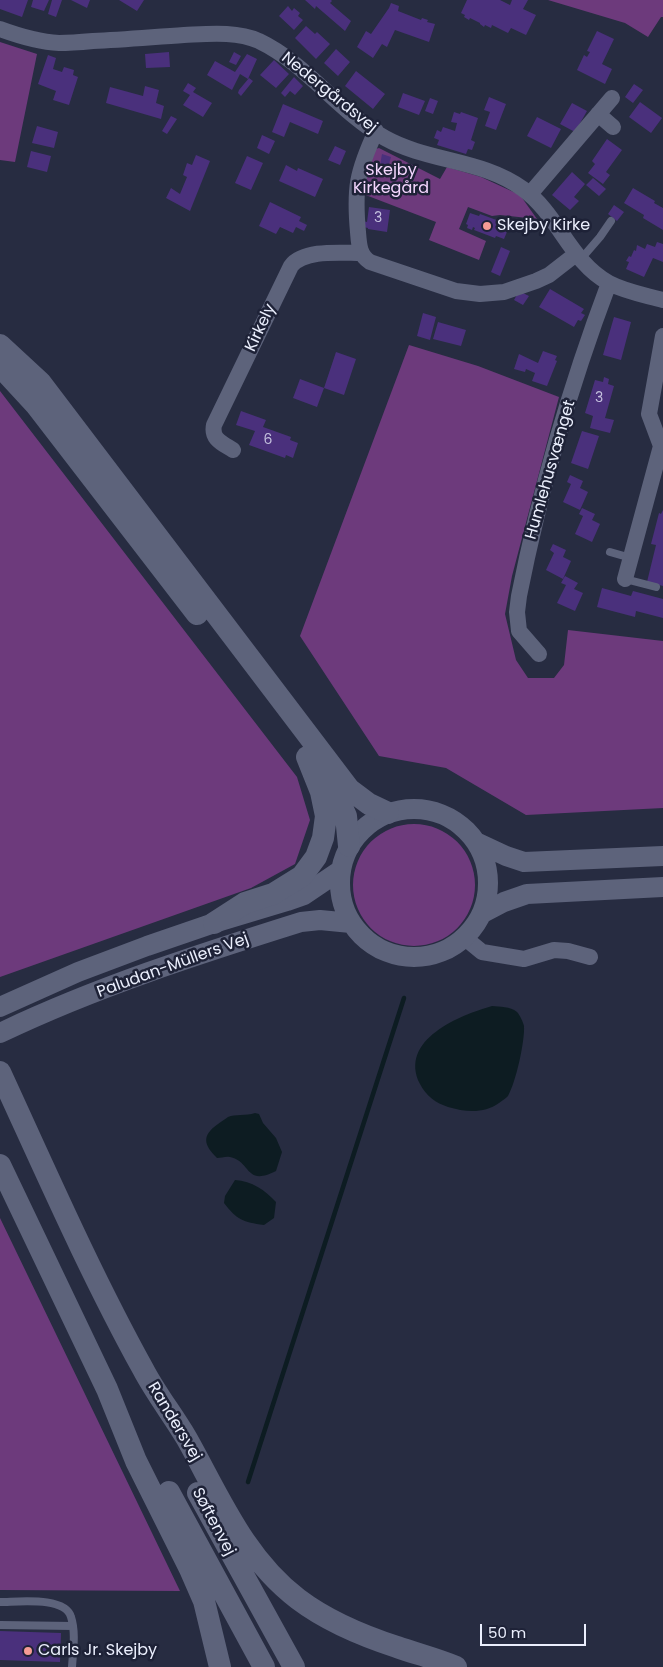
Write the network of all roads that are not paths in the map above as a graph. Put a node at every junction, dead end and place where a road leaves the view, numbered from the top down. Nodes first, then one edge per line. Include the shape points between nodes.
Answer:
1 (0, 29) edge
2 (612, 98) dead end
3 (598, 114) junction
4 (613, 127) dead end
5 (376, 131) junction
6 (530, 194) junction
7 (611, 221) dead end
8 (361, 253) junction
9 (578, 256) junction
10 (609, 283) junction
11 (662, 298) edge
12 (663, 336) edge
13 (0, 345) edge
14 (0, 366) edge
15 (233, 450) dead end
16 (610, 552) dead end
17 (631, 558) junction
18 (625, 579) joint
19 (656, 587) dead end
20 (539, 654) dead end
21 (307, 757) junction
22 (388, 813) junction
23 (476, 842) junction
24 (349, 846) junction
25 (663, 856) edge
26 (341, 870) junction
27 (663, 887) edge
28 (482, 913) junction
29 (214, 923) junction
30 (351, 923) junction
31 (465, 938) junction
32 (590, 958) dead end
33 (0, 1007) edge
34 (0, 1033) edge
35 (0, 1072) edge
36 (0, 1165) edge
37 (144, 1371) junction
38 (107, 1388) junction
39 (0, 1602) edge
40 (0, 1625) edge
41 (73, 1626) junction
42 (72, 1667) edge
43 (220, 1667) edge
44 (264, 1667) edge
45 (294, 1667) edge
46 (456, 1667) edge

1 - 5 street, Nedergårdsvej via 59,43 213,33 257,40 283,54 341,106
2 - 3 street
3 - 4 street
3 - 6 street
5 - 6 street, Nedergårdsvej via 422,153 484,168
5 - 8 street via 364,155 357,182
6 - 9 street, Nedergårdsvej
7 - 9 lane via 600,238
8 - 9 street via 370,262 456,291 480,294 504,292 536,281
8 - 15 street, Kirkely via 308,255 295,260 291,266 214,425 214,437
9 - 10 street, Nedergårdsvej
10 - 11 street, Nedergårdsvej via 631,293
10 - 20 street, Humlehusvænget via 548,471 519,596 519,631
12 - 17 street via 649,414 661,446
13 - 22 main road via 40,382 349,788 369,804
14 - 21 main road via 42,413
16 - 17 lane
17 - 18 street
18 - 19 lane
21 - 24 main road via 336,794 346,816
21 - 29 main road via 321,792 326,816 316,857 302,876 273,894 245,903
22 - 23 street via 430,810 450,818
22 - 24 street via 366,826
23 - 25 street via 524,862
23 - 28 street via 487,869 488,891
24 - 26 street
26 - 29 street, Paludan-Müllers Vej via 304,895
26 - 30 street via 343,907
27 - 28 street via 527,894
28 - 31 street
29 - 33 street, Paludan-Müllers Vej via 78,972
30 - 31 street via 365,940 384,951 405,957 426,957 447,950
30 - 34 street, Paludan-Müllers Vej via 301,922 175,962
31 - 32 street via 482,952 524,959 554,950
35 - 37 main road, Randersvej
36 - 38 main road
37 - 45 main road, Søftenvej via 173,1446
37 - 46 main road, Randersvej via 187,1439 228,1517 278,1582 313,1609 346,1627
38 - 43 main road via 136,1461 204,1601
38 - 44 main road, Søftenvej via 148,1454
39 - 41 lane via 62,1605 71,1614
40 - 41 lane
41 - 42 lane

